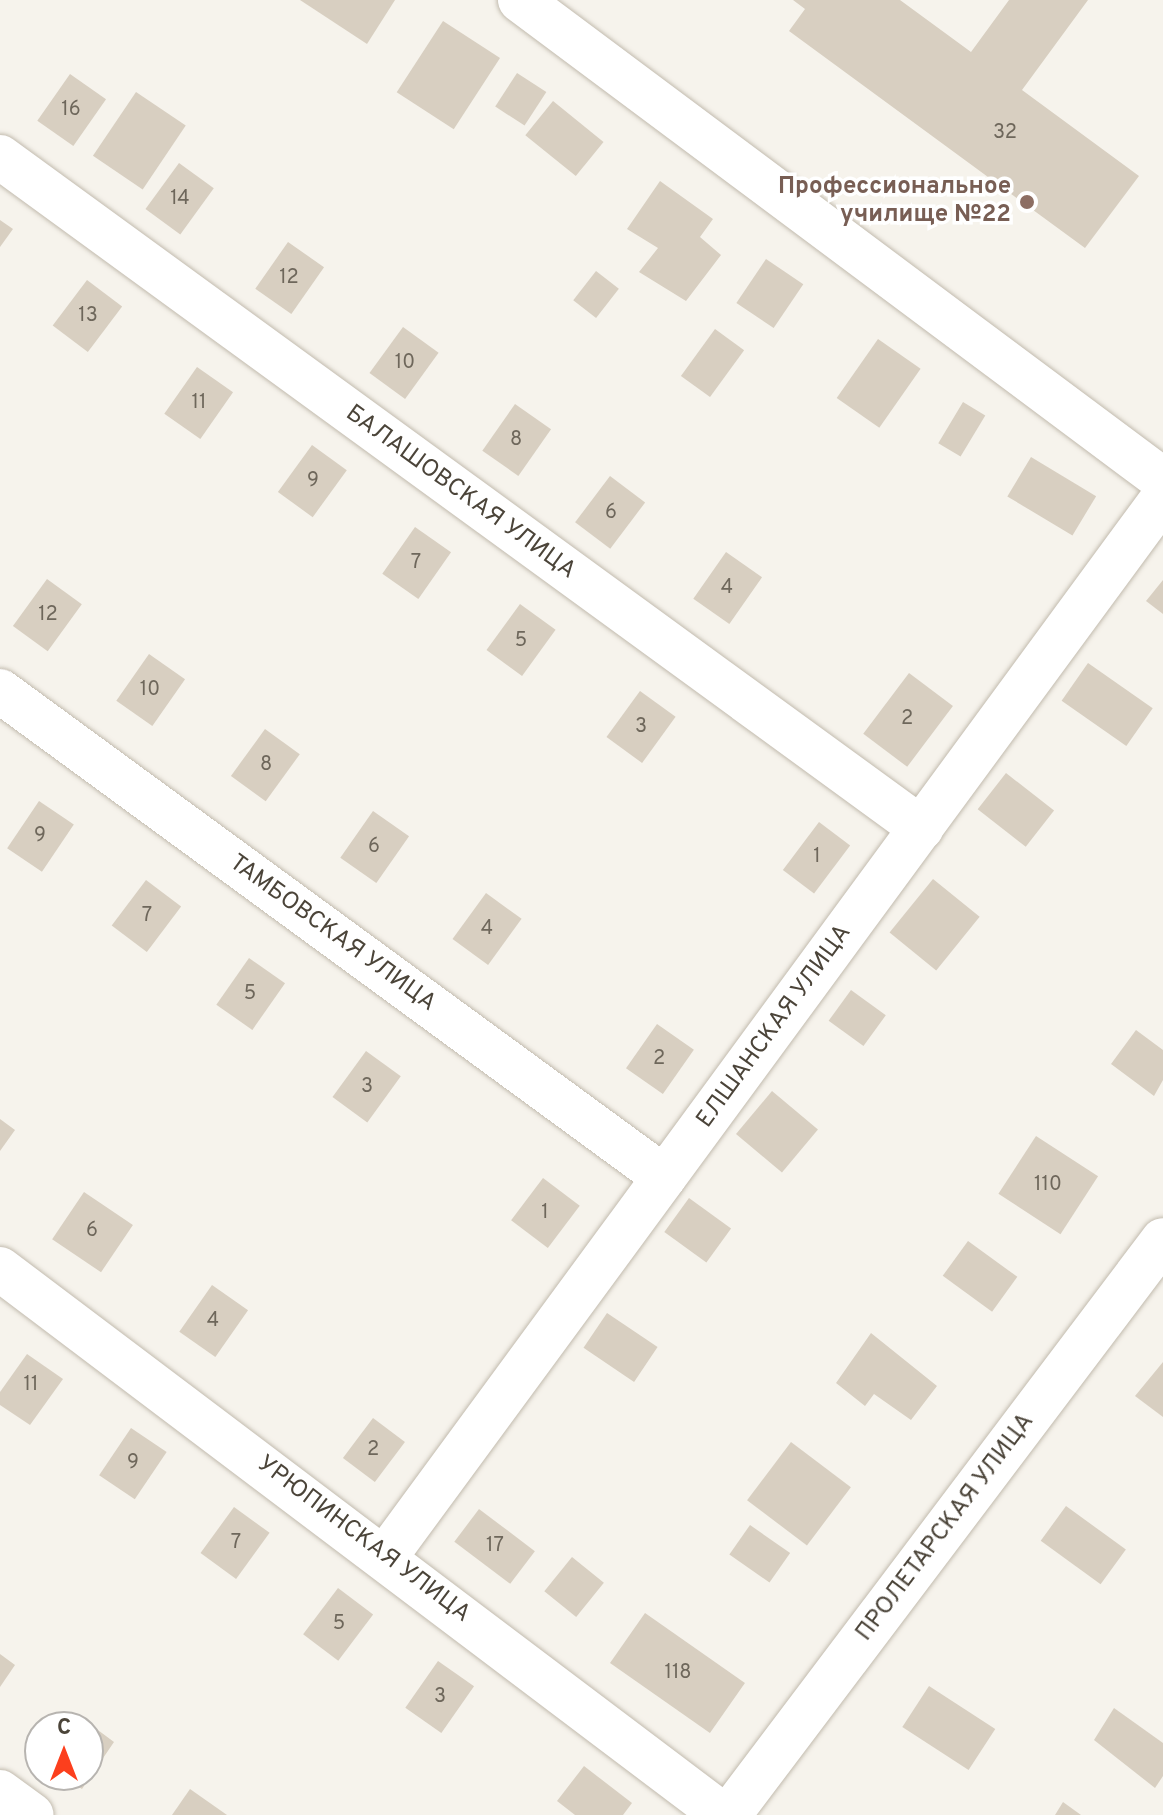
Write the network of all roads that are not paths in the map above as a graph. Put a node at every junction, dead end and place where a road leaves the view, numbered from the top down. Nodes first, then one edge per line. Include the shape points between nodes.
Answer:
1 (520, 0) edge
2 (0, 157) edge
3 (1163, 480) edge
4 (1163, 498) edge
5 (0, 691) edge
6 (921, 828) junction
7 (664, 1177) junction
8 (1163, 1240) edge
9 (0, 1269) edge
10 (386, 1556) junction
11 (0, 1792) edge
12 (32, 1815) edge
13 (726, 1815) edge

1 - 3 street
2 - 6 street, БАЛАШОВСКАЯ УЛИЦА
4 - 6 street, ЕЛШАНСКАЯ УЛИЦА
5 - 7 street, ТАМБОВСКАЯ УЛИЦА
6 - 7 street, ЕЛШАНСКАЯ УЛИЦА
7 - 10 street, ЕЛШАНСКАЯ УЛИЦА
8 - 13 street, ПРОЛЕТАРСКАЯ УЛИЦА
9 - 10 street, УРЮПИНСКАЯ УЛИЦА
10 - 13 street, УРЮПИНСКАЯ УЛИЦА
11 - 12 street

